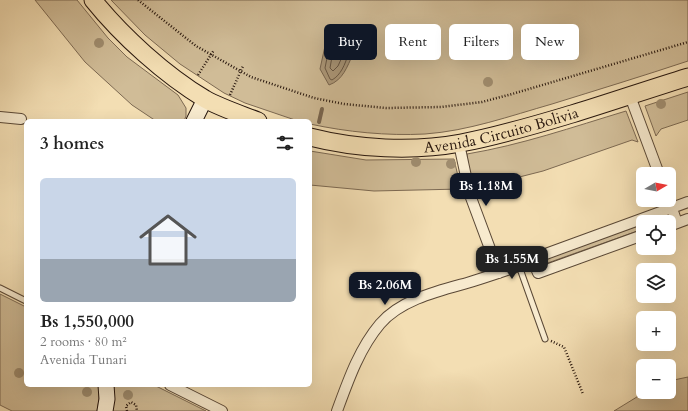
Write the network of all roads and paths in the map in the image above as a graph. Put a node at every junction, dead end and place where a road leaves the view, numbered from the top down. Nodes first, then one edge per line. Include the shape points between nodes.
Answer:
1 (93, 0) edge
2 (138, 0) edge
3 (688, 42) edge
4 (214, 50) dead end
5 (211, 55) junction
6 (244, 66) dead end
7 (241, 72) junction
8 (198, 75) dead end
9 (688, 77) edge
10 (229, 95) dead end
11 (630, 96) junction
12 (205, 98) junction
13 (0, 117) edge
14 (21, 119) dead end
15 (195, 119) edge
16 (253, 119) edge
17 (312, 137) edge
18 (459, 144) junction
19 (656, 167) edge
20 (688, 202) edge
21 (676, 203) edge
22 (662, 207) edge
23 (642, 215) edge
24 (636, 218) edge
25 (688, 219) edge
26 (676, 223) edge
27 (636, 238) edge
28 (519, 266) joint
29 (499, 273) junction
30 (0, 288) edge
31 (24, 300) edge
32 (545, 339) joint
33 (106, 387) edge
34 (174, 387) edge
35 (583, 394) dead end
36 (105, 411) edge
37 (127, 411) edge
38 (137, 411) edge
39 (222, 411) edge
40 (337, 411) edge

1 - 12 main road via 159,66
2 - 5 path
3 - 7 path via 482,102 441,107 386,108 344,104 314,98
4 - 5 path
5 - 7 path
5 - 8 path
6 - 7 path
7 - 10 path
9 - 11 main road, Avenida Circuito Bolivia
11 - 18 main road, Avenida Circuito Bolivia via 516,131
11 - 19 street
12 - 15 main road
12 - 16 main road
13 - 14 street
17 - 18 main road, Avenida Circuito Bolivia via 351,145 387,148
18 - 29 street via 470,194
20 - 21 street
22 - 23 street
24 - 27 street via 532,259 538,273
25 - 26 street
28 - 29 street
28 - 32 lane
29 - 40 street via 420,297 381,323 365,345
30 - 31 lane
32 - 35 path via 564,347
33 - 36 main road
34 - 39 street
37 - 38 path via 126,406 131,402 136,405

